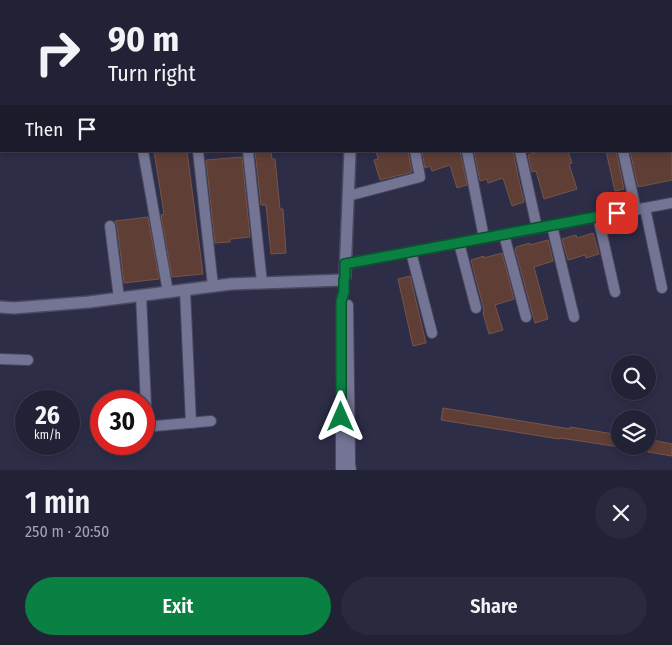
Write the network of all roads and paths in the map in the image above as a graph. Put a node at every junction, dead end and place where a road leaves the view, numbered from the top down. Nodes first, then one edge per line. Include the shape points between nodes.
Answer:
1 (143, 152) edge
2 (198, 152) edge
3 (248, 152) edge
4 (350, 152) edge
5 (415, 152) edge
6 (467, 152) edge
7 (520, 152) edge
8 (623, 152) edge
9 (348, 196) junction
10 (672, 203) edge
11 (641, 209) junction
12 (598, 217) junction
13 (110, 226) dead end
14 (552, 226) junction
15 (537, 228) junction
16 (504, 235) junction
17 (484, 238) junction
18 (459, 243) junction
19 (411, 252) junction
20 (345, 264) junction
21 (344, 280) junction
22 (262, 283) junction
23 (213, 286) junction
24 (662, 288) dead end
25 (185, 290) junction
26 (168, 292) junction
27 (344, 292) junction
28 (615, 292) dead end
29 (141, 295) junction
30 (119, 298) junction
31 (0, 307) edge
32 (476, 308) dead end
33 (526, 316) dead end
34 (574, 317) dead end
35 (432, 333) dead end
36 (0, 359) edge
37 (28, 360) dead end
38 (144, 390) edge
39 (211, 421) dead end
40 (191, 423) junction
41 (155, 426) edge
42 (341, 470) edge
43 (352, 470) edge

1 - 26 street
2 - 23 street
3 - 22 street
4 - 9 street
5 - 9 street via 420,177
6 - 17 street
7 - 15 street
8 - 11 street
9 - 20 street
10 - 11 street
11 - 12 street
11 - 24 street
12 - 14 street
12 - 28 street
13 - 30 street
14 - 15 street
14 - 34 street
15 - 16 street
16 - 17 street
16 - 33 street
17 - 18 street
18 - 19 street
18 - 32 street
19 - 20 street
19 - 35 street
20 - 21 street
21 - 22 street
21 - 27 street
22 - 23 street
23 - 25 street
25 - 26 street
25 - 40 street
26 - 29 street
27 - 42 street via 341,301
27 - 43 street via 348,300
29 - 30 street
29 - 38 street
30 - 31 street
36 - 37 street
39 - 40 street
40 - 41 street

